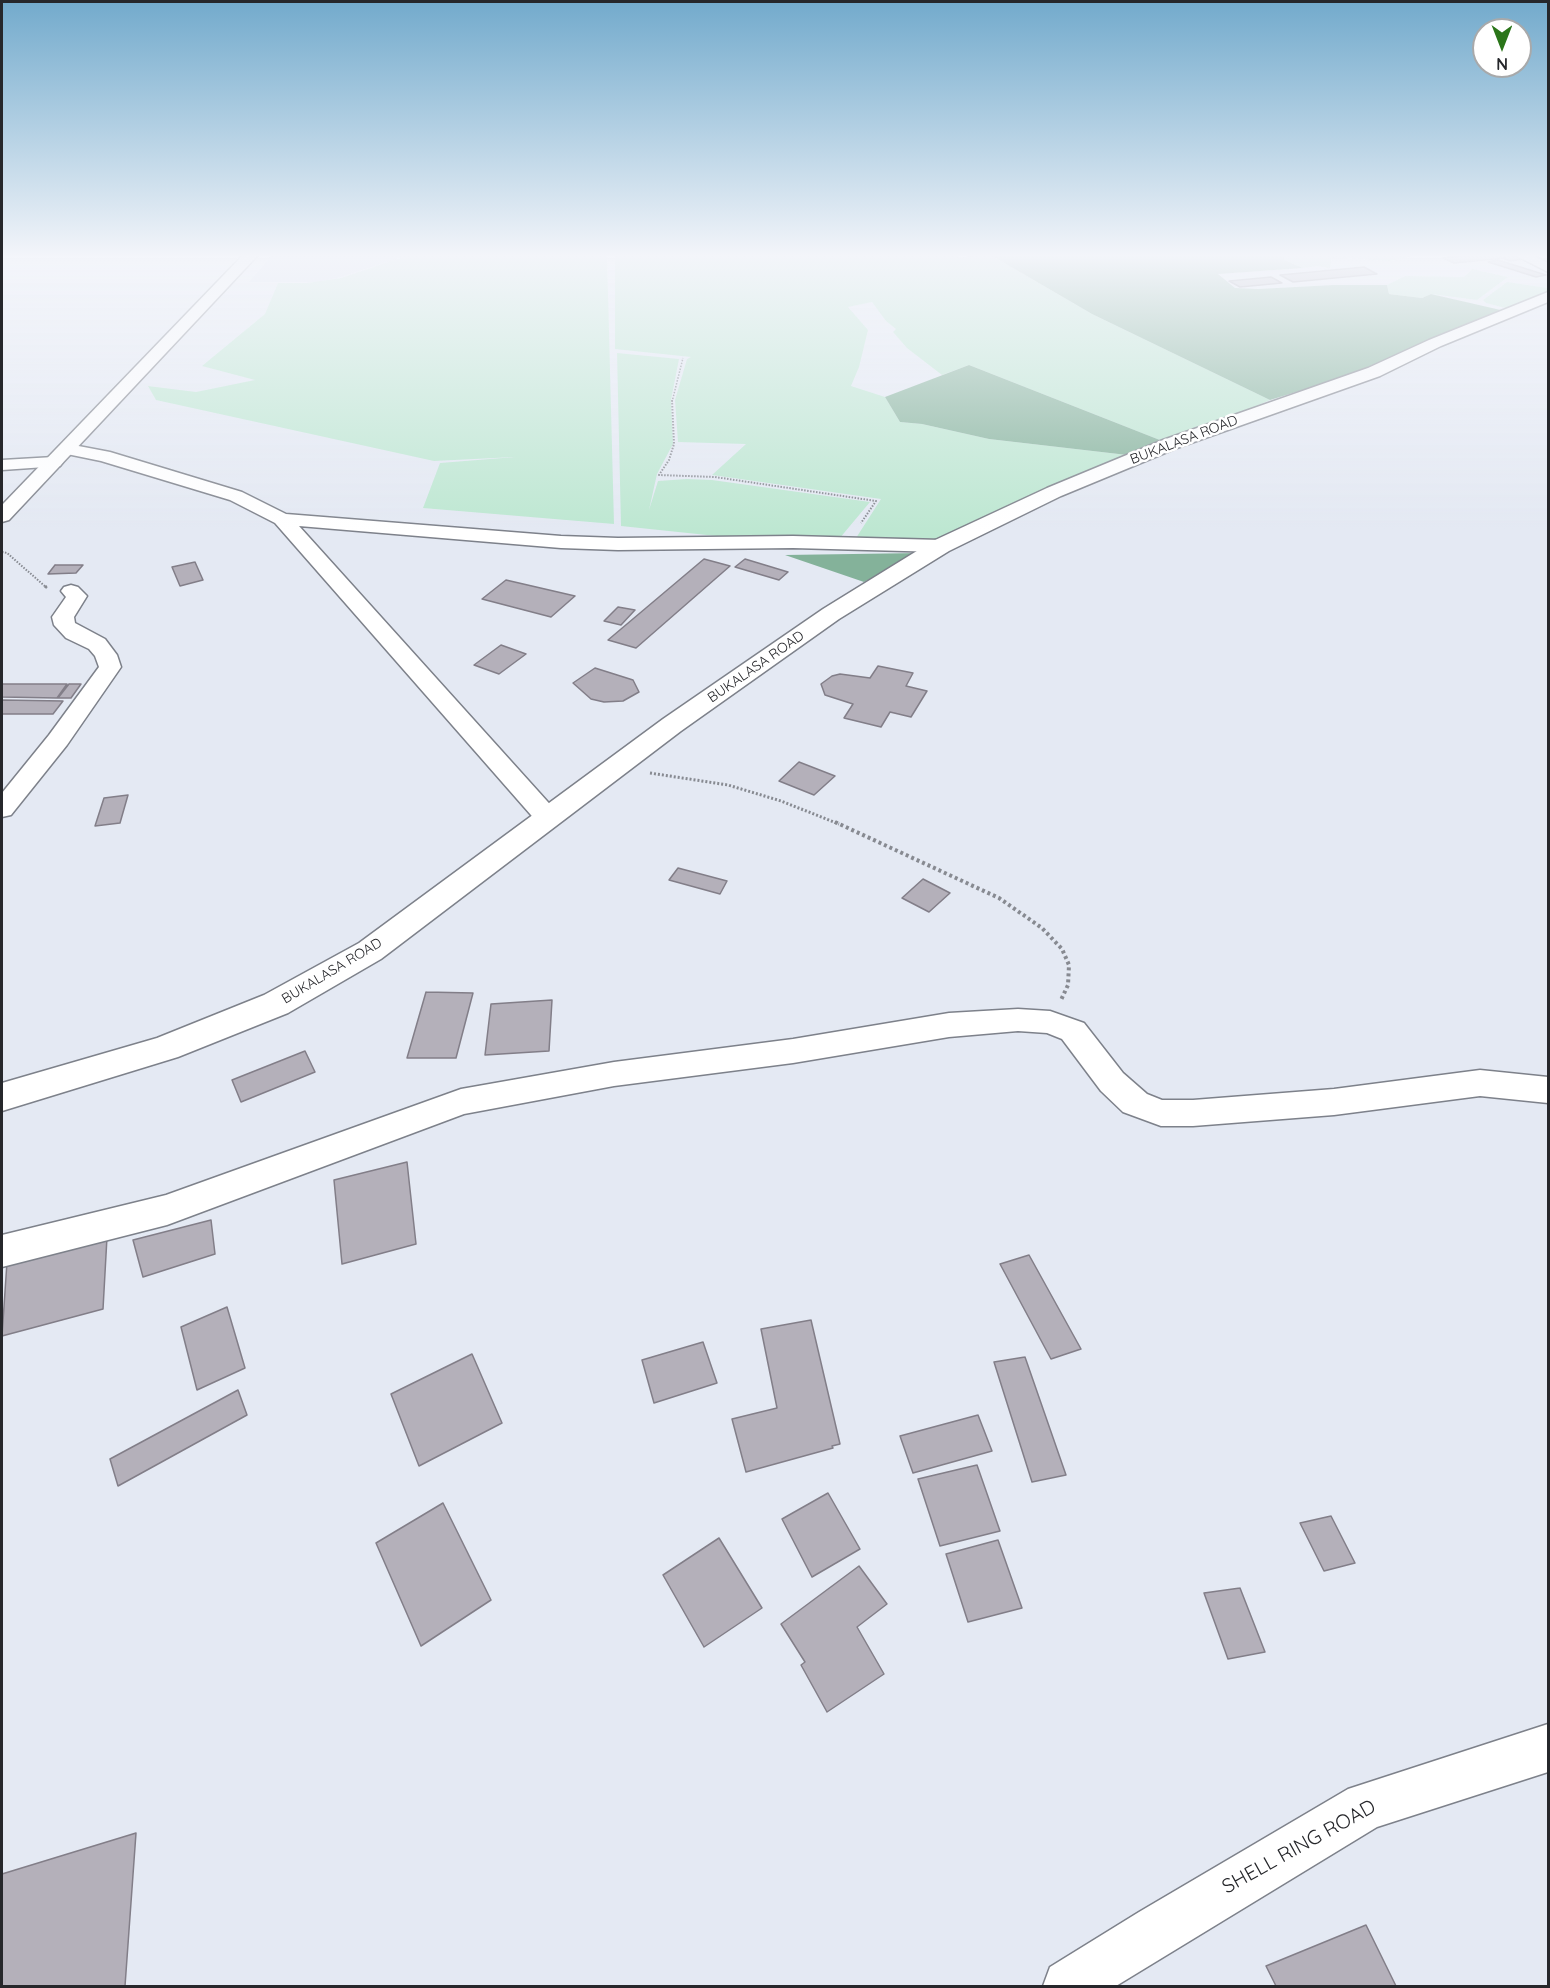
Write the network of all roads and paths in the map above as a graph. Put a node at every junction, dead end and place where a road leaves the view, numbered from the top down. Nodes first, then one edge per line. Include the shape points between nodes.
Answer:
1 (164, 347) edge
2 (1427, 347) edge
3 (682, 358) dead end
4 (61, 455) junction
5 (2, 465) edge
6 (2, 516) edge
7 (282, 519) junction
8 (849, 543) junction
9 (941, 546) junction
10 (2, 552) edge
11 (71, 591) joint
12 (614, 769) junction
13 (2, 809) edge
14 (547, 817) junction
15 (1050, 1022) junction
16 (1548, 1090) edge
17 (2, 1097) edge
18 (2, 1251) edge
19 (1548, 1748) edge
20 (1069, 1986) edge

1 - 4 street
2 - 9 street, BUKALASA ROAD via 1374,372 1170,444 1054,492
3 - 8 path via 672,400 674,444 659,475 715,477 876,501 863,522 851,531
4 - 5 street
4 - 6 street
4 - 7 street via 104,456 236,496
7 - 8 street via 561,542
7 - 14 street
8 - 9 street
9 - 12 street, BUKALASA ROAD via 831,614
10 - 11 path via 49,590
11 - 13 street via 77,596 63,617 64,625 97,644 110,667
12 - 14 street, BUKALASA ROAD
12 - 15 path via 699,779 781,801 999,898 1042,928 1066,957 1068,985
14 - 17 street, BUKALASA ROAD via 370,951 276,1004 166,1048
15 - 16 street via 1072,1031 1112,1082 1135,1103 1161,1113 1334,1101 1480,1083
15 - 18 street via 949,1025 793,1051 614,1074 461,1101 167,1210
19 - 20 street, SHELL RING ROAD via 1365,1806

